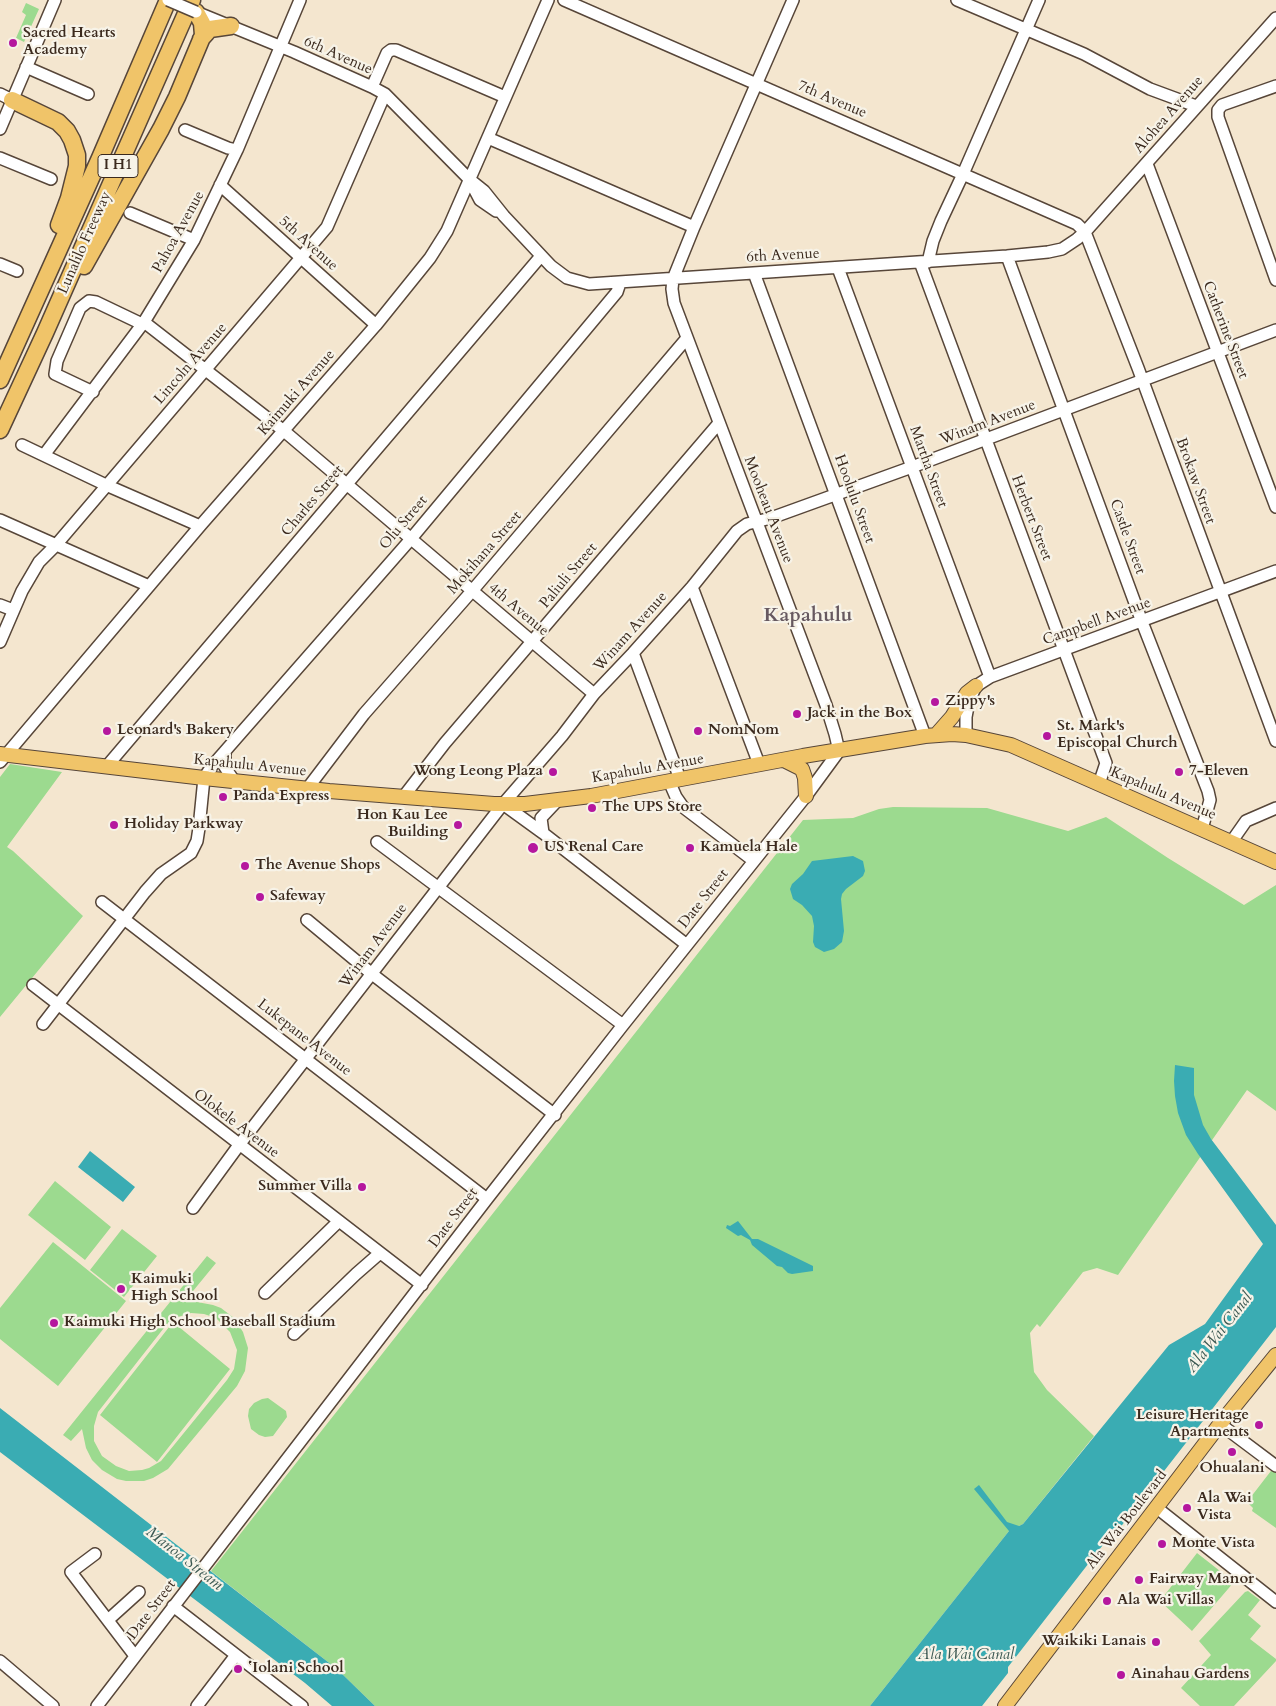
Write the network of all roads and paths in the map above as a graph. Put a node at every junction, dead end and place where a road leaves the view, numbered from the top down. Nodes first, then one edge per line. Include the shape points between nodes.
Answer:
1 (56, 0) edge
2 (168, 0) edge
3 (300, 0) edge
4 (548, 0) edge
5 (564, 0) edge
6 (793, 0) edge
7 (957, 0) edge
8 (1039, 0) edge
9 (194, 6) edge
10 (1276, 18) edge
11 (230, 26) junction
12 (1026, 30) junction
13 (201, 39) junction
14 (281, 47) junction
15 (26, 67) junction
16 (757, 84) junction
17 (1276, 86) edge
18 (372, 87) junction
19 (88, 94) dead end
20 (385, 94) junction
21 (6, 97) edge
22 (505, 97) junction
23 (1196, 106) junction
24 (0, 129) edge
25 (185, 130) dead end
26 (488, 138) junction
27 (237, 150) junction
28 (0, 158) edge
29 (1147, 164) junction
30 (963, 174) junction
31 (51, 179) dead end
32 (469, 179) junction
33 (220, 185) junction
34 (480, 200) junction
35 (458, 204) junction
36 (130, 213) dead end
37 (504, 216) junction
38 (694, 227) junction
39 (1085, 232) junction
40 (194, 240) junction
41 (541, 256) junction
42 (1007, 256) junction
43 (301, 259) junction
44 (924, 262) junction
45 (0, 264) edge
46 (838, 268) junction
47 (17, 272) dead end
48 (754, 273) junction
49 (673, 279) junction
50 (1276, 280) edge
51 (620, 283) junction
52 (143, 323) junction
53 (376, 325) junction
54 (1276, 330) edge
55 (45, 333) junction
56 (687, 338) junction
57 (1217, 352) junction
58 (12, 353) junction
59 (206, 369) junction
60 (0, 380) edge
61 (1142, 380) junction
62 (92, 392) junction
63 (1064, 410) junction
64 (719, 423) junction
65 (0, 430) edge
66 (284, 431) junction
67 (987, 439) junction
68 (22, 445) dead end
69 (44, 455) junction
70 (912, 468) junction
71 (106, 485) junction
72 (347, 485) junction
73 (836, 494) junction
74 (1276, 507) edge
75 (0, 520) edge
76 (757, 521) junction
77 (200, 526) junction
78 (410, 540) junction
79 (56, 545) junction
80 (1276, 571) edge
81 (149, 586) junction
82 (692, 587) junction
83 (472, 590) junction
84 (1220, 592) junction
85 (0, 605) edge
86 (13, 610) junction
87 (1142, 622) junction
88 (0, 642) edge
89 (532, 642) junction
90 (1064, 650) junction
91 (633, 653) junction
92 (990, 677) junction
93 (976, 686) junction
94 (594, 694) junction
95 (966, 734) junction
96 (931, 735) junction
97 (1276, 741) edge
98 (839, 751) junction
99 (225, 752) junction
100 (2, 757) edge
101 (784, 760) junction
102 (759, 764) junction
103 (107, 766) junction
104 (204, 778) junction
105 (234, 781) junction
106 (674, 781) junction
107 (1099, 784) junction
108 (307, 789) junction
109 (404, 796) junction
110 (806, 796) junction
111 (456, 800) junction
112 (558, 801) junction
113 (503, 804) junction
114 (1276, 808) edge
115 (486, 825) junction
116 (1202, 829) junction
117 (543, 832) junction
118 (1232, 841) junction
119 (376, 842) dead end
120 (754, 861) junction
121 (1276, 862) edge
122 (438, 887) junction
123 (102, 902) dead end
124 (125, 919) junction
125 (307, 920) dead end
126 (687, 945) junction
127 (372, 974) junction
128 (33, 985) dead end
129 (58, 1005) junction
130 (43, 1024) dead end
131 (623, 1025) junction
132 (306, 1059) junction
133 (554, 1114) junction
134 (239, 1145) junction
135 (487, 1199) junction
136 (193, 1208) dead end
137 (339, 1221) junction
138 (380, 1253) junction
139 (422, 1285) junction
140 (266, 1293) dead end
141 (294, 1334) dead end
142 (1276, 1355) edge
143 (1220, 1424) junction
144 (1276, 1466) edge
145 (1157, 1508) junction
146 (95, 1554) dead end
147 (140, 1592) dead end
148 (1276, 1602) edge
149 (173, 1606) junction
150 (108, 1620) junction
151 (135, 1656) junction
152 (236, 1656) junction
153 (0, 1662) edge
154 (53, 1706) edge
155 (97, 1706) edge
156 (197, 1706) edge
157 (302, 1706) edge
158 (1005, 1706) edge

1 - 15 street
2 - 9 street, 6th Avenue, bridge
2 - 58 highway, Lunalilo Freeway / I H1
3 - 14 street, Pahoa Avenue
4 - 22 street, Kaimuki Avenue
5 - 16 street, 7th Avenue
6 - 16 street
7 - 12 street
8 - 12 street
9 - 11 street, 6th Avenue
9 - 13 highway via 203,26
9 - 55 highway, Lunalilo Freeway / I H1
10 - 23 street, Alohea Avenue
11 - 13 highway via 210,29
11 - 14 street, 6th Avenue
12 - 23 street via 1090,57 1150,89
12 - 30 street
13 - 55 highway via 161,129
14 - 18 street, 6th Avenue
14 - 27 street, Pahoa Avenue
15 - 19 street
15 - 21 street
16 - 30 street, 7th Avenue
16 - 38 street
17 - 50 street via 1222,105 1218,110
18 - 20 street, 6th Avenue
18 - 22 street via 387,54 396,50
20 - 32 street, 6th Avenue
20 - 43 street, Lincoln Avenue via 327,227
21 - 24 street
21 - 58 highway via 46,115 65,128 77,161 69,198
22 - 26 street, Kaimuki Avenue
23 - 29 street, Alohea Avenue
25 - 27 street
26 - 32 street, Kaimuki Avenue
26 - 38 street
27 - 33 street, Pahoa Avenue
28 - 31 street
29 - 39 street, Alohea Avenue
29 - 57 street, Catherine Street
30 - 39 street, 7th Avenue via 1077,224
30 - 44 street
32 - 34 street, 6th Avenue
32 - 35 street, Kaimuki Avenue
32 - 37 street, 6th Avenue via 484,191
33 - 40 street, Pahoa Avenue
33 - 43 street, 5th Avenue
34 - 35 street via 465,199
34 - 37 street, 6th Avenue
35 - 53 street, Kaimuki Avenue via 447,231 430,258
36 - 40 street
37 - 41 street, 6th Avenue
38 - 49 street
39 - 42 street, 6th Avenue via 1056,251
39 - 61 street, Brokaw Street
40 - 52 street, Pahoa Avenue
41 - 51 street, 6th Avenue via 559,273 574,281
41 - 72 street, Charles Street
42 - 44 street, 6th Avenue
42 - 63 street, Castle Street
43 - 53 street, 5th Avenue
43 - 59 street, Lincoln Avenue
44 - 46 street, 6th Avenue
44 - 67 street, Herbert Street
45 - 47 street
46 - 48 street, 6th Avenue
46 - 70 street, Martha Street
48 - 49 street, 6th Avenue
48 - 73 street, Hoolulu Street
49 - 51 street, 6th Avenue
49 - 56 street, Mooheau Avenue via 674,303
51 - 78 street, Olu Street via 617,292
52 - 59 street, 4th Avenue
52 - 62 street, Pahoa Avenue
52 - 62 street, 4th Avenue via 96,302 86,303 78,311 56,361 55,374
53 - 66 street, Kaimuki Avenue
54 - 57 street, Winam Avenue
55 - 65 highway, Lunalilo Freeway / I H1
56 - 64 street, Mooheau Avenue
56 - 83 street, Mokihana Street
57 - 61 street, Winam Avenue
57 - 74 street, Catherine Street
58 - 60 highway, Lunalilo Freeway / I H1
59 - 66 street, 4th Avenue
59 - 71 street, Lincoln Avenue
61 - 63 street, Winam Avenue
61 - 84 street, Brokaw Street
62 - 69 street, Pahoa Avenue
63 - 67 street, Winam Avenue
63 - 87 street, Castle Street
64 - 76 street, Mooheau Avenue
64 - 89 street, Paliuli Street
66 - 72 street, 4th Avenue
66 - 77 street, Kaimuki Avenue
67 - 70 street, Winam Avenue
67 - 90 street, Herbert Street
68 - 69 street
69 - 71 street
70 - 73 street, Winam Avenue
70 - 92 street, Martha Street
71 - 77 street
71 - 79 street, Lincoln Avenue
72 - 78 street, 4th Avenue
72 - 103 street, Charles Street
73 - 76 street, Winam Avenue
73 - 96 street, Hoolulu Street
75 - 79 street
76 - 82 street, Winam Avenue via 737,531
76 - 98 street, Mooheau Avenue via 826,705
77 - 81 street, Kaimuki Avenue
78 - 83 street, 4th Avenue
78 - 99 street, Olu Street
79 - 81 street
79 - 86 street, Lincoln Avenue via 39,562
80 - 84 street, Campbell Avenue
81 - 100 street, Kaimuki Avenue
82 - 91 street, Winam Avenue
82 - 102 street
83 - 89 street, 4th Avenue
83 - 108 street, Mokihana Street via 364,714
84 - 87 street, Campbell Avenue
84 - 97 street, Brokaw Street
85 - 86 street
86 - 88 street, Lincoln Avenue
87 - 90 street, Campbell Avenue
87 - 116 street, Castle Street via 1208,791 1210,800
89 - 94 street, 4th Avenue
89 - 109 street, Paliuli Street
90 - 92 street, Campbell Avenue
90 - 107 street, Herbert Street via 1106,763
91 - 94 street, Winam Avenue
91 - 106 street
92 - 93 street, Campbell Avenue
93 - 95 street via 969,701
93 - 96 main road via 952,717
94 - 113 street, Winam Avenue
95 - 96 main road, Kapahulu Avenue
95 - 107 main road, Kapahulu Avenue via 1011,745
96 - 98 main road, Kapahulu Avenue
98 - 101 main road, Kapahulu Avenue
98 - 110 street, Date Street
99 - 104 street, Olu Street
99 - 105 street via 225,767
100 - 103 main road, Kapahulu Avenue
101 - 102 main road, Kapahulu Avenue
101 - 110 main road via 802,769
102 - 106 main road, Kapahulu Avenue
103 - 104 main road, Kapahulu Avenue
104 - 105 main road, Kapahulu Avenue
104 - 124 street via 197,840 191,853 161,874
105 - 108 main road, Kapahulu Avenue
106 - 112 main road, Kapahulu Avenue
106 - 120 street via 676,797 683,807
107 - 116 main road, Kapahulu Avenue
108 - 109 main road, Kapahulu Avenue
109 - 111 main road, Kapahulu Avenue
110 - 120 street, Date Street
111 - 113 main road, Kapahulu Avenue
111 - 115 street via 479,809
112 - 113 main road, Kapahulu Avenue
112 - 117 street via 541,818
113 - 115 street, Winam Avenue
113 - 117 street
114 - 118 street via 1246,820
115 - 122 street, Winam Avenue
116 - 118 main road, Kapahulu Avenue
117 - 126 street
118 - 121 main road, Kapahulu Avenue
119 - 122 street
120 - 126 street, Date Street
122 - 127 street, Winam Avenue
122 - 131 street
123 - 124 street, Lukepane Avenue
124 - 129 street
124 - 132 street, Lukepane Avenue
125 - 127 street
126 - 131 street, Date Street
127 - 132 street, Winam Avenue
127 - 133 street
128 - 129 street, Olokele Avenue
129 - 130 street
129 - 134 street, Olokele Avenue
131 - 133 street, Date Street
132 - 134 street, Winam Avenue
132 - 135 street, Lukepane Avenue
133 - 135 street, Date Street
134 - 136 street, Winam Avenue
134 - 137 street, Olokele Avenue
135 - 139 street, Date Street
137 - 138 street, Olokele Avenue
137 - 140 street
138 - 139 street, Olokele Avenue
138 - 141 street
139 - 149 street, Date Street
142 - 143 main road, Ala Wai Boulevard
143 - 144 street
143 - 145 main road, Ala Wai Boulevard
145 - 148 street
145 - 158 main road, Ala Wai Boulevard
146 - 150 street via 71,1572
147 - 150 street
149 - 151 street, Date Street
149 - 152 street
150 - 151 street
151 - 155 street, Date Street
152 - 156 street
152 - 157 street
153 - 154 street

